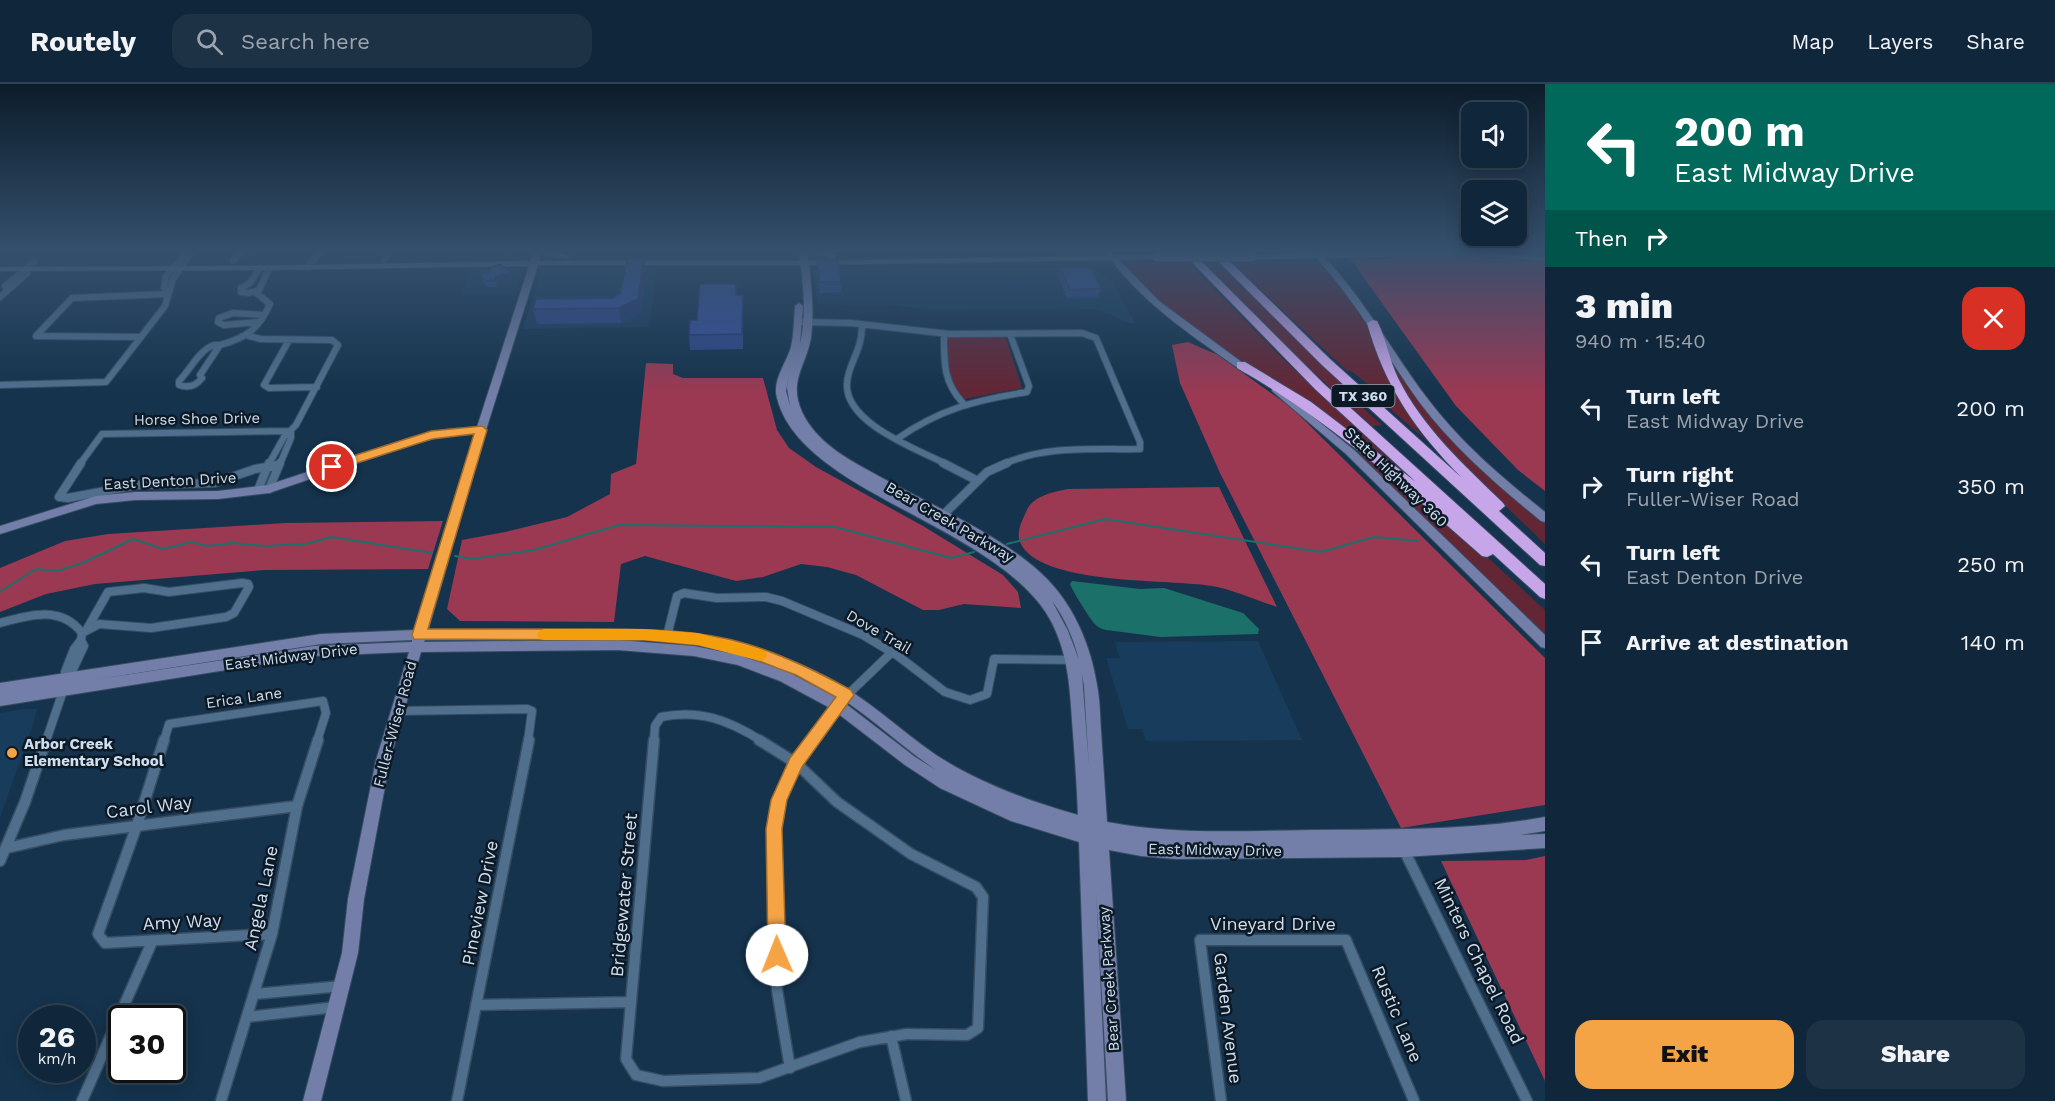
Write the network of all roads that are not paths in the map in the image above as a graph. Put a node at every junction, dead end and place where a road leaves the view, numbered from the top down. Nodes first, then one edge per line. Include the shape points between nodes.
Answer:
1 (71, 298) edge
2 (167, 298) edge
3 (263, 298) edge
4 (523, 298) edge
5 (801, 298) edge
6 (1149, 298) edge
7 (1233, 298) edge
8 (1261, 298) edge
9 (1356, 298) edge
10 (264, 315) junction
11 (260, 322) junction
12 (1373, 323) junction
13 (802, 324) junction
14 (862, 326) junction
15 (944, 334) junction
16 (1010, 334) junction
17 (1093, 335) joint
18 (249, 336) junction
19 (141, 337) junction
20 (289, 340) junction
21 (220, 345) junction
22 (1241, 365) junction
23 (0, 385) edge
24 (317, 387) junction
25 (963, 403) junction
26 (482, 430) junction
27 (291, 431) junction
28 (897, 439) junction
29 (1140, 449) joint
30 (278, 465) junction
31 (267, 466) junction
32 (978, 481) junction
33 (264, 489) junction
34 (82, 494) joint
35 (942, 516) junction
36 (1545, 518) edge
37 (0, 530) edge
38 (1545, 559) edge
39 (1545, 593) edge
40 (1545, 604) edge
41 (0, 622) edge
42 (83, 634) junction
43 (667, 636) junction
44 (417, 641) junction
45 (1545, 643) edge
46 (892, 652) junction
47 (1072, 660) junction
48 (66, 684) junction
49 (0, 688) edge
50 (0, 700) edge
51 (841, 700) junction
52 (323, 701) joint
53 (397, 711) junction
54 (796, 763) junction
55 (297, 806) junction
56 (1545, 824) edge
57 (137, 825) junction
58 (1092, 832) junction
59 (1545, 841) edge
60 (1400, 843) junction
61 (7, 848) junction
62 (0, 861) edge
63 (272, 934) junction
64 (1200, 940) joint
65 (1347, 940) joint
66 (152, 942) junction
67 (343, 986) junction
68 (255, 994) junction
69 (631, 1002) junction
70 (476, 1005) junction
71 (338, 1007) junction
72 (247, 1017) junction
73 (891, 1036) junction
74 (790, 1068) junction
75 (82, 1101) edge
76 (221, 1101) edge
77 (312, 1101) edge
78 (457, 1101) edge
79 (906, 1101) edge
80 (1096, 1101) edge
81 (1117, 1101) edge
82 (1221, 1101) edge
83 (1414, 1101) edge
84 (1527, 1101) edge

1 - 19 street via 36,336
2 - 19 street
3 - 10 street via 270,304
4 - 26 main road, Fuller-Wiser Road
5 - 13 main road, Bear Creek Parkway
6 - 22 main road, State Highway 360
7 - 39 highway, TX 360 via 1319,386
8 - 38 highway, TX 360 via 1326,362
9 - 12 main road
10 - 11 street
10 - 11 street via 232,313 218,320 224,325
11 - 18 street
12 - 36 main road via 1444,425
12 - 38 highway via 1401,396 1422,427
13 - 14 street
13 - 35 main road, Bear Creek Parkway via 781,378 781,397 794,429 825,459
14 - 15 street
14 - 28 street via 862,342 847,382 848,394 865,420
15 - 16 street
15 - 25 street via 945,379
16 - 17 street
16 - 25 street via 1028,390
17 - 29 street
18 - 20 street
18 - 21 street
19 - 23 street via 106,382
20 - 24 street via 338,342
20 - 24 street via 264,385
21 - 21 street via 203,350 179,385 199,383
22 - 40 highway via 1326,418 1425,498
22 - 45 main road, State Highway 360 via 1343,446
24 - 27 street
25 - 28 street
26 - 33 main road, East Denton Drive via 417,439
26 - 44 main road, Fuller-Wiser Road
27 - 30 street
27 - 31 street
27 - 34 street, Horse Shoe Drive via 102,434 59,497
28 - 32 street
29 - 32 street via 1039,453 1013,460 987,472
30 - 31 street
30 - 33 street
31 - 33 street
31 - 34 street via 214,483 137,485
32 - 35 street
33 - 37 main road, East Denton Drive via 96,500
35 - 47 main road, Bear Creek Parkway via 1017,571 1042,596 1062,630
35 - 58 main road, Bear Creek Parkway via 1004,551 1033,573 1058,599 1077,631 1091,686
41 - 42 street via 51,613 79,626
42 - 42 street via 98,624 119,623 147,629 226,617 234,613 249,587 242,583 170,592 144,588 108,592
42 - 48 street via 84,646
43 - 44 main road, East Midway Drive
43 - 46 street, Dove Trail via 677,596 684,593 717,598 766,597 822,616
43 - 51 main road, East Midway Drive via 746,650 801,670
44 - 48 main road, East Midway Drive via 371,635 321,639
44 - 51 main road, East Midway Drive via 618,645 694,651 739,660
44 - 53 main road, Fuller-Wiser Road
46 - 47 street, Dove Trail via 945,692 970,700 987,694 994,659
46 - 51 street
47 - 58 main road, Bear Creek Parkway
48 - 49 main road, East Midway Drive
48 - 50 main road, East Midway Drive
48 - 61 street
51 - 54 street
51 - 58 main road, East Midway Drive via 910,761 945,783 1011,814
52 - 55 street, Angela Lane via 326,713
52 - 57 street, Erica Lane via 169,724
53 - 67 main road, Fuller-Wiser Road via 383,760
53 - 70 street, Pineview Drive via 532,711 527,754
54 - 69 street, Bridgewater Street via 744,730 703,714 661,717 655,726
54 - 73 street via 846,808 911,854 976,887 983,897 978,1028 967,1035
54 - 74 street via 779,800 774,829 777,990
55 - 57 street, Carol Way
55 - 63 street, Angela Lane
56 - 60 main road, East Midway Drive
57 - 61 street, Carol Way
57 - 66 street, Amy Way via 98,934 105,943
58 - 60 main road, East Midway Drive via 1141,849 1176,852
58 - 80 main road, Bear Creek Parkway
58 - 81 main road, Bear Creek Parkway
59 - 60 main road, East Midway Drive
60 - 84 street, Minters Chapel Road
61 - 62 street
63 - 66 street, Amy Way
63 - 68 street, Angela Lane
64 - 65 street, Vineyard Drive
64 - 82 street, Garden Avenue
65 - 83 street, Rustic Lane
66 - 75 street
67 - 68 street
67 - 71 main road, Fuller-Wiser Road
68 - 72 street, Angela Lane
69 - 70 street
69 - 74 street, Bridgewater Street via 626,1059 636,1076 663,1081 759,1078
70 - 78 street, Pineview Drive
71 - 72 street
71 - 77 main road, Fuller-Wiser Road
72 - 76 street, Angela Lane
73 - 74 street via 860,1042
73 - 79 street

